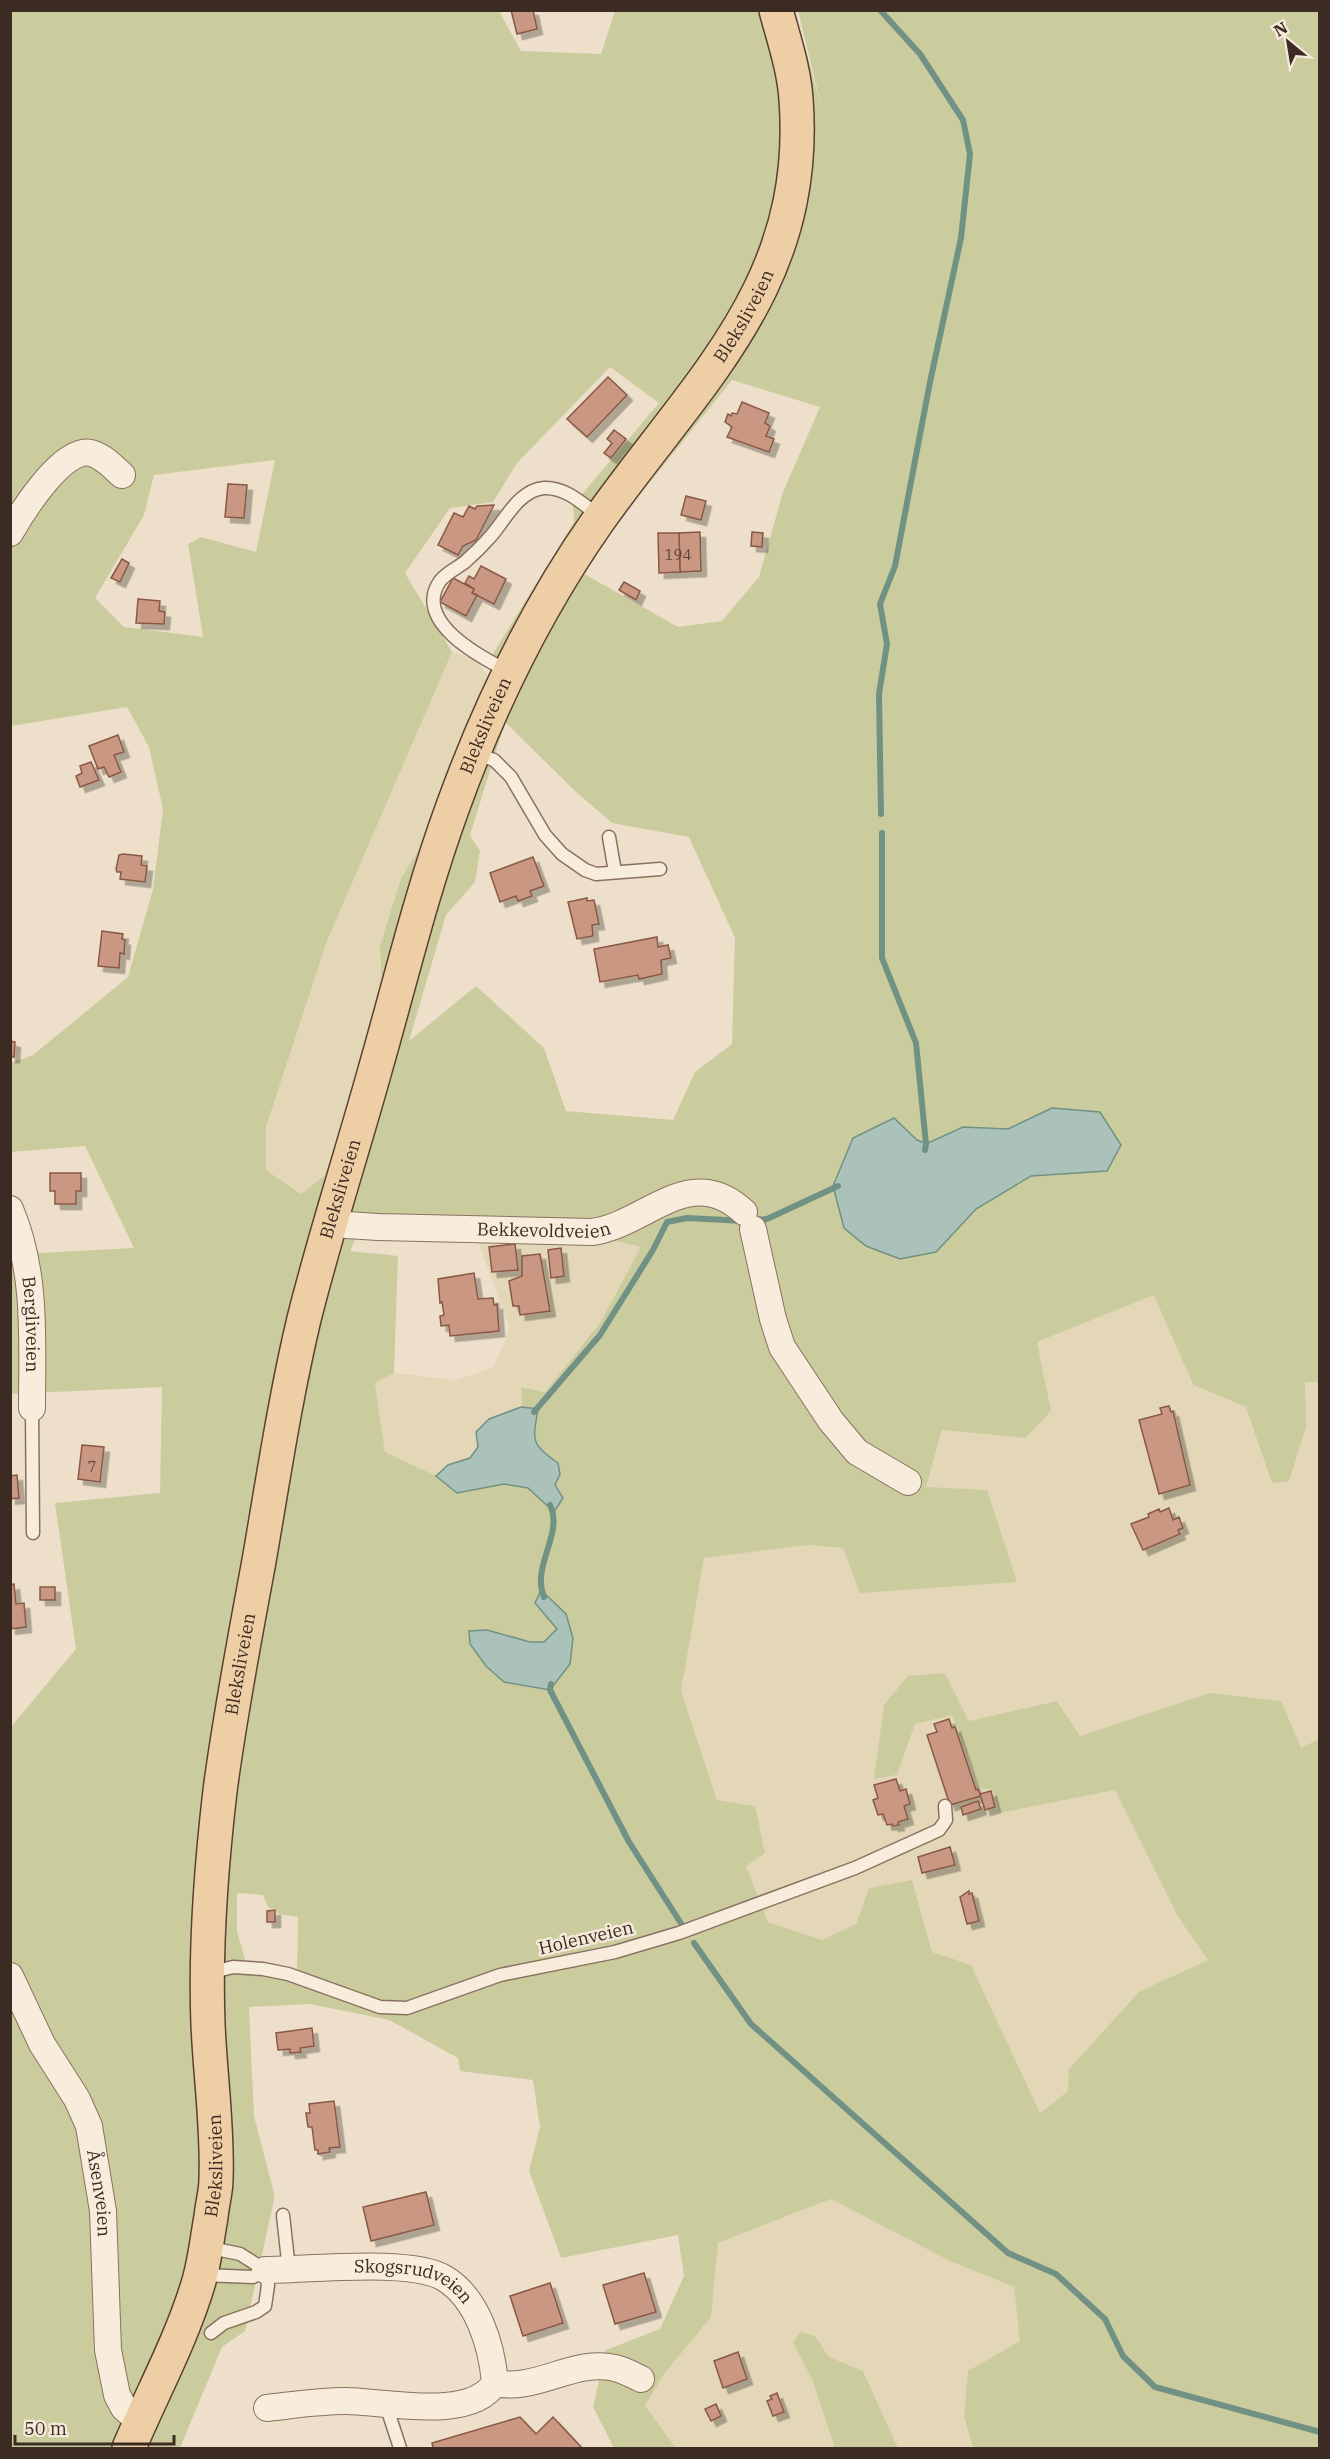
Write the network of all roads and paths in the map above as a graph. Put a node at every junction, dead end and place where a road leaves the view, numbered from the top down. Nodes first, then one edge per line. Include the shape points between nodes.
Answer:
1 (776, 10) edge
2 (122, 475) dead end
3 (600, 518) junction
4 (10, 532) edge
5 (508, 671) junction
6 (473, 753) junction
7 (609, 837) dead end
8 (660, 869) dead end
9 (615, 872) junction
10 (10, 1209) edge
11 (331, 1224) junction
12 (32, 1408) joint
13 (908, 1482) dead end
14 (33, 1533) dead end
15 (945, 1806) dead end
16 (208, 1973) junction
17 (10, 1976) edge
18 (283, 2215) dead end
19 (203, 2261) junction
20 (277, 2270) junction
21 (211, 2333) dead end
22 (641, 2379) dead end
23 (495, 2383) junction
24 (386, 2405) junction
25 (267, 2408) dead end
26 (135, 2435) edge
27 (400, 2448) edge

1 - 3 main road, Bleksliveien via 796,98 792,188 779,246 749,312 727,348
2 - 4 street via 89,452 73,458 31,499
3 - 5 main road, Bleksliveien via 547,600
3 - 5 lane via 572,495 542,488 514,507 479,548 441,580 434,611 443,627 477,654
5 - 6 main road, Bleksliveien
6 - 9 lane via 494,760 511,777 545,835 562,854 596,874
6 - 11 main road, Bleksliveien via 427,887
7 - 9 lane
8 - 9 lane
10 - 12 street, Bergliveien via 30,1277
11 - 13 street, Bekkevoldveien via 592,1232 617,1226 687,1193 720,1196 748,1220 782,1347 831,1421 857,1452
11 - 16 main road, Bleksliveien via 284,1414 244,1635 213,1854
12 - 14 lane
15 - 16 lane, Holenveien via 946,1820 939,1830 855,1868 679,1933 615,1952 500,1975 407,2008 380,2007 263,1969 232,1968
16 - 19 main road, Bleksliveien via 216,2181
17 - 26 street, Åsenveien via 42,2044 77,2099 89,2126 103,2211 108,2349 117,2395
18 - 20 lane
19 - 20 lane, Skogsrudveien via 253,2277
19 - 20 lane via 240,2254
19 - 26 main road, Bleksliveien via 185,2320
20 - 21 lane via 268,2285 265,2306
20 - 23 street, Skogsrudveien via 387,2267 418,2269 444,2278 474,2309 486,2339
22 - 23 street via 614,2367 598,2366 521,2385
23 - 24 street via 490,2392 456,2404
24 - 25 street via 312,2401
24 - 27 lane

